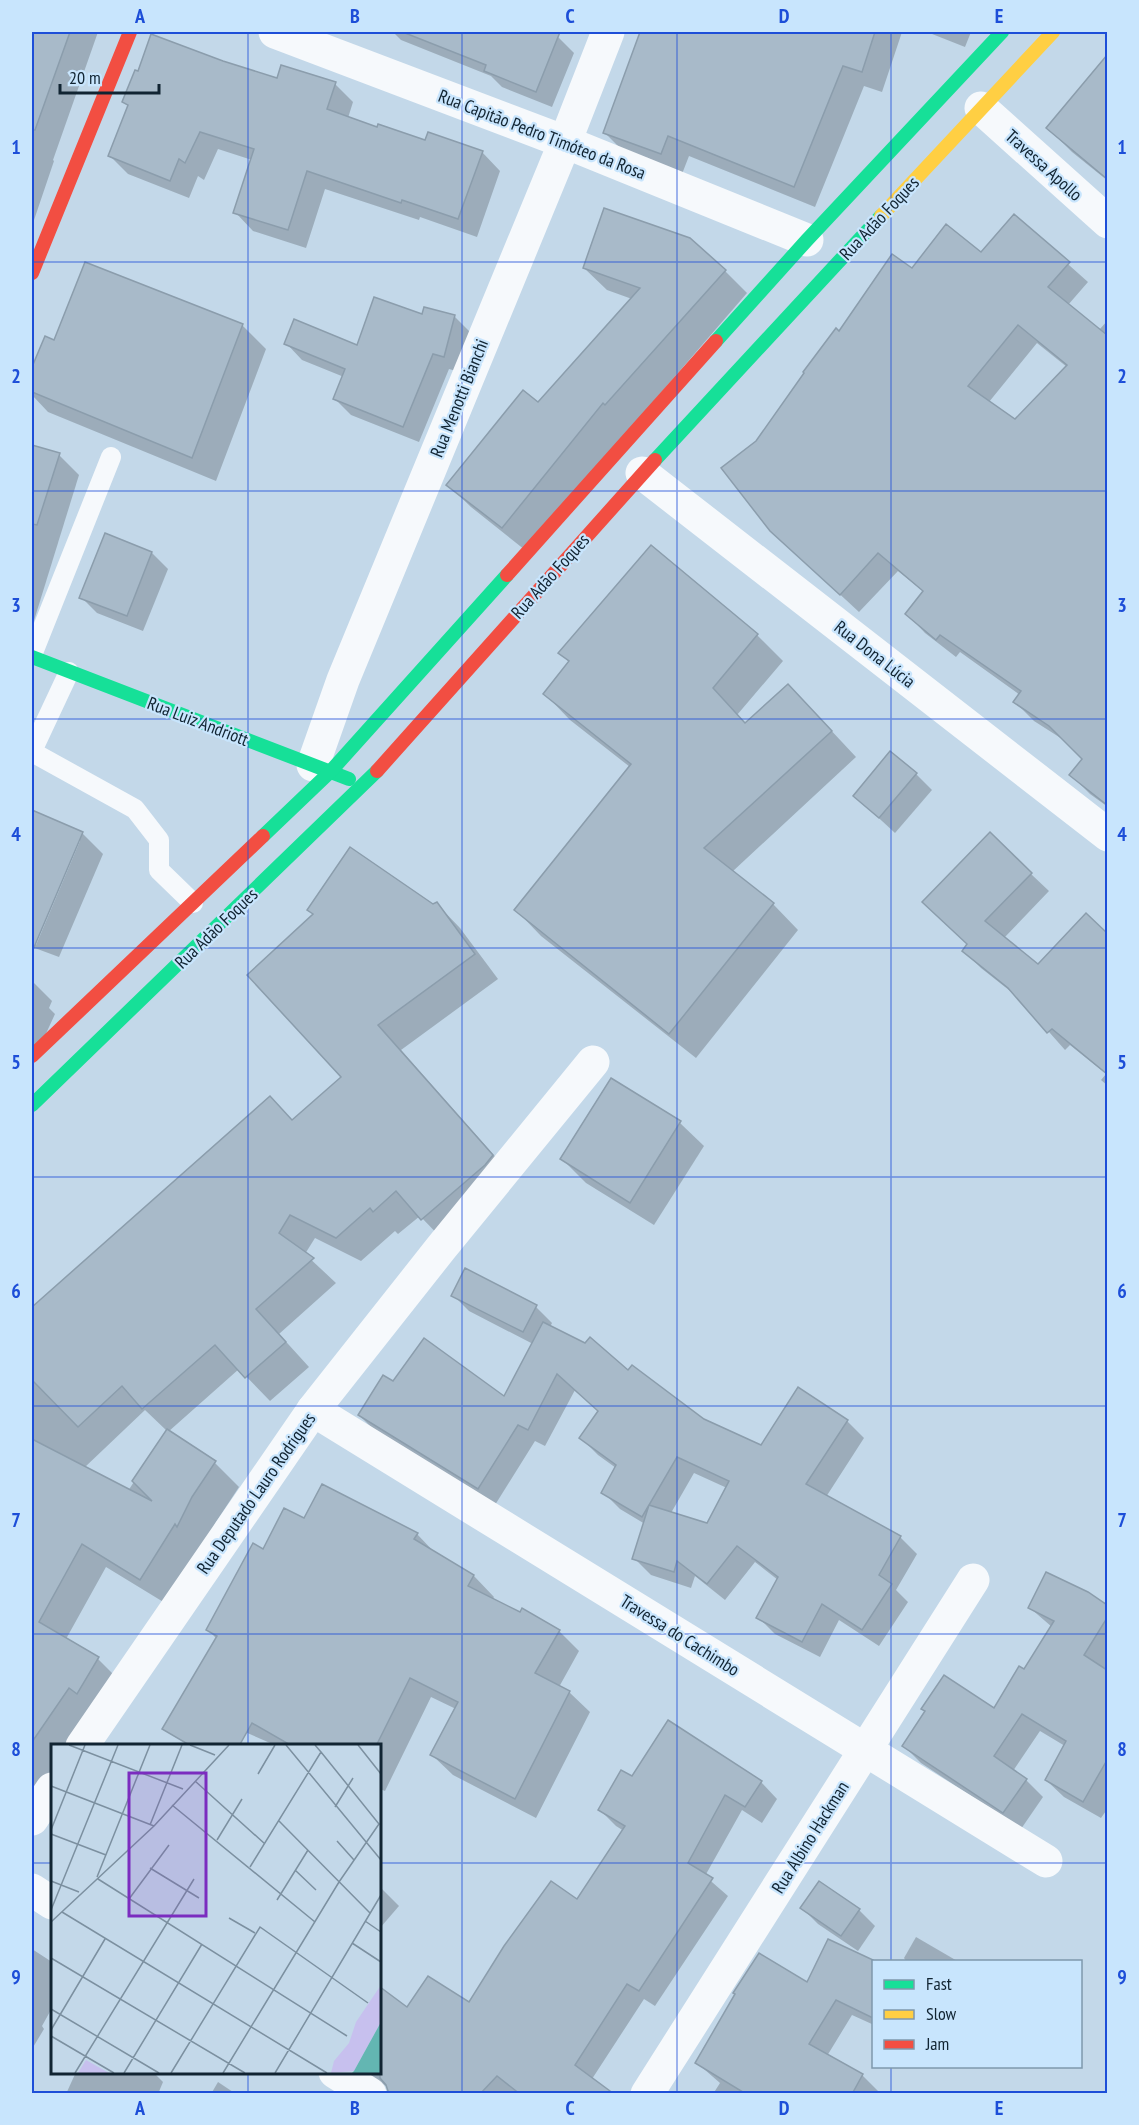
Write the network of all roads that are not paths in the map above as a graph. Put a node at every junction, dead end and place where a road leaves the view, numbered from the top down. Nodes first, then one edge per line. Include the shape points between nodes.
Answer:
1 (130, 32) edge
2 (275, 32) edge
3 (608, 32) edge
4 (1002, 32) edge
5 (1053, 32) edge
6 (981, 108) junction
7 (565, 142) junction
8 (1107, 222) edge
9 (807, 240) junction
10 (32, 273) edge
11 (111, 457) dead end
12 (642, 473) junction
13 (32, 656) edge
14 (69, 672) junction
15 (32, 752) edge
16 (322, 768) junction
17 (365, 785) junction
18 (1107, 835) edge
19 (193, 903) junction
20 (32, 1056) edge
21 (593, 1062) dead end
22 (32, 1105) edge
23 (313, 1410) junction
24 (972, 1580) dead end
25 (83, 1744) edge
26 (865, 1750) junction
27 (51, 1790) edge
28 (32, 1819) edge
29 (1046, 1862) dead end
30 (32, 1890) edge
31 (51, 1902) edge
32 (337, 2074) edge
33 (370, 2094) edge
34 (647, 2094) edge

1 - 10 main road
2 - 7 street, Rua Capitão Pedro Timóteo da Rosa
3 - 7 street, Rua Menotti Bianchi
4 - 9 main road, Rua Adão Foques
5 - 6 main road, Rua Adão Foques
6 - 8 street, Travessa Apollo
6 - 12 main road, Rua Adão Foques
7 - 9 street, Rua Capitão Pedro Timóteo da Rosa
7 - 16 street, Rua Menotti Bianchi via 343,680
9 - 16 main road, Rua Adão Foques
11 - 13 lane
12 - 17 main road, Rua Adão Foques
12 - 18 street, Rua Dona Lúcia
13 - 14 main road, Rua Luiz Andriott
14 - 15 lane
14 - 16 main road, Rua Luiz Andriott
15 - 19 lane via 135,809 159,840 159,870
16 - 17 main road, Rua Luiz Andriott
16 - 19 main road, Rua Adão Foques
17 - 22 main road, Rua Adão Foques
19 - 20 main road, Rua Adão Foques
21 - 23 street, Rua Deputado Lauro Rodrigues
23 - 25 street, Rua Deputado Lauro Rodrigues
23 - 26 street, Travessa do Cachimbo
24 - 26 street, Rua Albino Hackman
26 - 29 street, Travessa do Cachimbo
26 - 34 street, Rua Albino Hackman
27 - 28 street
30 - 31 street
32 - 33 street

